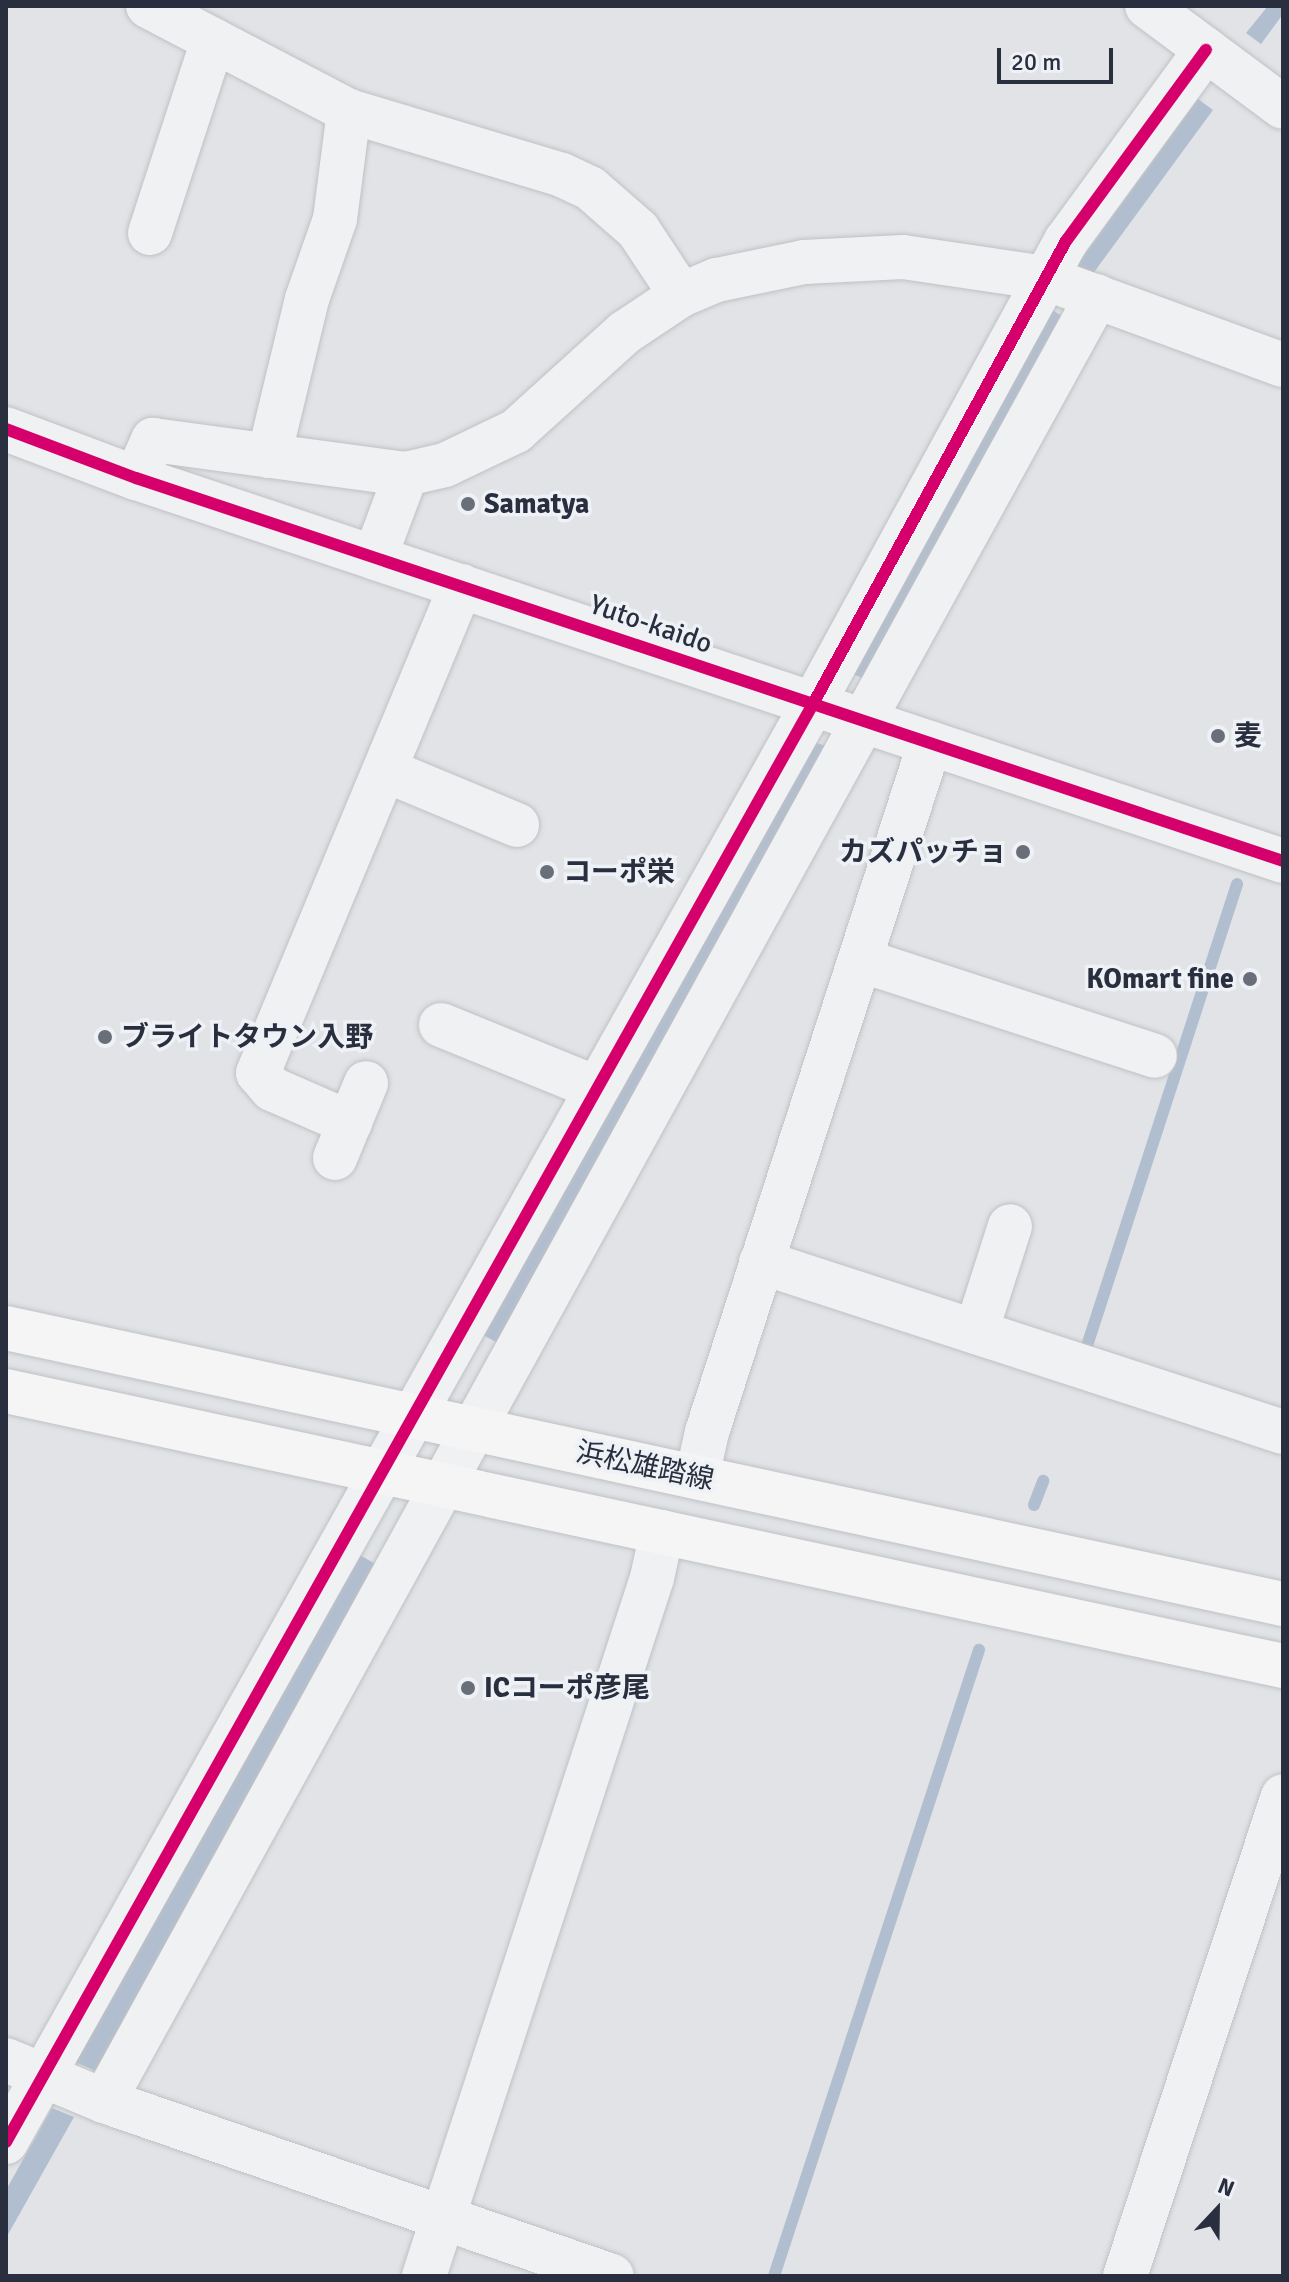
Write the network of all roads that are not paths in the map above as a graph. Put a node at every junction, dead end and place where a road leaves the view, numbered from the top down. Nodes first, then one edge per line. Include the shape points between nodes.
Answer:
1 (148, 6) edge
2 (1147, 6) edge
3 (213, 40) junction
4 (1206, 50) junction
5 (1283, 107) edge
6 (349, 111) junction
7 (150, 233) dead end
8 (1045, 278) junction
9 (681, 295) junction
10 (1097, 296) junction
11 (1283, 365) edge
12 (6, 429) edge
13 (269, 456) junction
14 (406, 474) junction
15 (136, 478) junction
16 (375, 557) junction
17 (461, 586) junction
18 (813, 704) junction
19 (864, 721) junction
20 (930, 743) junction
21 (385, 770) junction
22 (517, 825) dead end
23 (1283, 861) edge
24 (860, 960) junction
25 (441, 1025) dead end
26 (1155, 1056) dead end
27 (366, 1083) dead end
28 (596, 1088) junction
29 (1010, 1226) dead end
30 (761, 1262) junction
31 (6, 1328) edge
32 (976, 1332) junction
33 (6, 1391) edge
34 (411, 1416) junction
35 (474, 1429) junction
36 (1283, 1432) edge
37 (381, 1472) junction
38 (697, 1477) junction
39 (443, 1485) junction
40 (662, 1532) junction
41 (1283, 1604) edge
42 (1283, 1666) edge
43 (1283, 1796) edge
44 (25, 2068) edge
45 (104, 2101) junction
46 (6, 2142) edge
47 (442, 2220) junction
48 (424, 2276) edge
49 (612, 2276) edge
50 (1125, 2276) edge

1 - 3 street
2 - 4 street
3 - 6 street
3 - 7 street
4 - 5 street
4 - 8 street via 1066,241
6 - 9 street via 590,188 638,230
6 - 13 street via 338,206 307,299
8 - 9 street via 953,261 853,258 754,270
8 - 10 street
8 - 18 street
9 - 14 street via 624,333 516,431 445,465
10 - 11 street
10 - 19 street
12 - 15 street, Yuto-kaido
13 - 14 street
13 - 15 street via 153,440
14 - 16 street
15 - 16 street, Yuto-kaido
16 - 17 street, Yuto-kaido
17 - 18 street, Yuto-kaido
17 - 21 street
18 - 19 street, Yuto-kaido
18 - 28 street
19 - 20 street, Yuto-kaido
19 - 35 street
20 - 23 street, Yuto-kaido
20 - 24 street
21 - 22 street
21 - 27 street via 258,1073 342,1140
24 - 26 street
24 - 30 street
25 - 28 street
28 - 34 street
29 - 32 street
30 - 32 street
30 - 38 street
31 - 34 main road, 浜松雄踏線
32 - 36 street
33 - 37 main road
34 - 35 main road, 浜松雄踏線
34 - 37 street
35 - 38 main road, 浜松雄踏線
35 - 39 street
37 - 39 main road
37 - 44 street
38 - 41 main road, 浜松雄踏線
39 - 40 main road
39 - 45 street
40 - 42 main road
40 - 47 street via 652,1578
43 - 50 street
44 - 45 street
44 - 46 street
45 - 47 street
47 - 48 street
47 - 49 street

